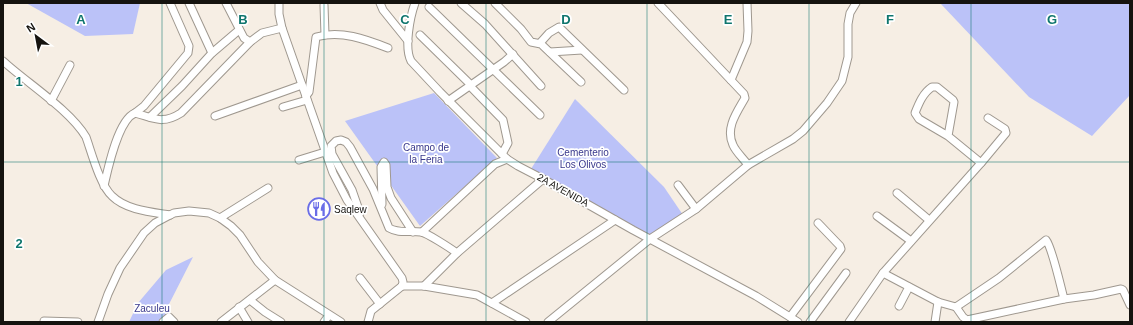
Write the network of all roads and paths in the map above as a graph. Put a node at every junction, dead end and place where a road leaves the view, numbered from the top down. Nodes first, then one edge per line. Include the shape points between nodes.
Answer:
1 (170, 3) edge
2 (189, 3) edge
3 (226, 3) edge
4 (279, 3) edge
5 (380, 3) edge
6 (415, 3) edge
7 (460, 3) edge
8 (495, 3) edge
9 (658, 3) edge
10 (748, 3) edge
11 (856, 3) edge
12 (324, 5) dead end
13 (429, 7) dead end
14 (282, 28) junction
15 (239, 30) junction
16 (325, 35) junction
17 (420, 35) dead end
18 (408, 41) junction
19 (250, 42) junction
20 (540, 43) junction
21 (388, 48) dead end
22 (582, 50) junction
23 (550, 52) junction
24 (212, 53) junction
25 (513, 54) junction
26 (3, 61) edge
27 (70, 64) dead end
28 (493, 70) junction
29 (731, 80) junction
30 (581, 82) dead end
31 (302, 85) junction
32 (470, 86) junction
33 (541, 86) dead end
34 (624, 90) dead end
35 (307, 98) junction
36 (51, 101) junction
37 (448, 101) junction
38 (283, 107) dead end
39 (135, 113) junction
40 (540, 115) dead end
41 (215, 116) dead end
42 (150, 117) junction
43 (988, 118) dead end
44 (948, 136) junction
45 (325, 152) junction
46 (502, 154) junction
47 (507, 159) junction
48 (299, 160) dead end
49 (981, 163) junction
50 (748, 164) junction
51 (543, 179) junction
52 (678, 185) dead end
53 (104, 186) junction
54 (268, 188) dead end
55 (896, 193) dead end
56 (696, 209) junction
57 (382, 211) junction
58 (170, 215) junction
59 (877, 216) dead end
60 (220, 218) junction
61 (615, 220) junction
62 (930, 220) junction
63 (818, 223) dead end
64 (364, 225) junction
65 (413, 232) junction
66 (422, 232) junction
67 (650, 239) junction
68 (912, 241) junction
69 (457, 253) junction
70 (846, 273) dead end
71 (883, 273) junction
72 (360, 278) dead end
73 (275, 280) junction
74 (402, 286) junction
75 (424, 286) junction
76 (909, 287) junction
77 (1064, 299) junction
78 (250, 300) junction
79 (492, 302) junction
80 (938, 302) junction
81 (1129, 303) edge
82 (380, 304) junction
83 (899, 306) dead end
84 (239, 307) junction
85 (956, 307) junction
86 (329, 315) junction
87 (44, 321) dead end
88 (795, 321) edge
89 (78, 322) edge
90 (98, 322) edge
91 (163, 322) edge
92 (174, 322) edge
93 (221, 322) edge
94 (248, 322) edge
95 (281, 322) edge
96 (324, 322) edge
97 (341, 322) edge
98 (368, 322) edge
99 (526, 322) edge
100 (548, 322) edge
101 (810, 322) edge
102 (849, 322) edge
103 (935, 322) edge

1 - 39 street via 189,46 188,53 144,106
2 - 24 street
3 - 15 street
4 - 14 street via 278,14
5 - 18 street
6 - 18 street
7 - 25 street via 485,24
8 - 20 street via 531,42
9 - 29 street
10 - 29 street via 747,42
11 - 50 street via 850,13 848,24 848,57 842,81 804,131
12 - 16 street
13 - 28 street
14 - 19 street via 262,33
14 - 31 street
15 - 19 street
15 - 24 street
16 - 21 street via 360,37
16 - 35 street via 315,38 310,92
17 - 32 street
18 - 37 street, 2A AVENIDA via 411,61
19 - 42 street via 181,113 169,120
20 - 22 street via 559,27
20 - 23 street
22 - 23 street
22 - 34 street
23 - 30 street
24 - 42 street
25 - 28 street
25 - 33 street
26 - 36 street
27 - 36 street
28 - 32 street
28 - 40 street
29 - 50 street via 744,94 744,98 732,121 730,136 733,145
31 - 35 street
31 - 41 street
32 - 37 street
32 - 46 street via 503,120 508,143
35 - 38 street
35 - 45 street
36 - 53 street via 86,137
37 - 46 street, 2A AVENIDA
39 - 42 street
39 - 53 street via 129,116 114,146
43 - 49 street via 1005,129 1006,133
44 - 44 street via 954,102 932,87 922,98 915,113 919,119
44 - 49 street
45 - 48 street
45 - 64 street via 333,173
46 - 47 street, 2A AVENIDA
47 - 51 street, 2A AVENIDA
47 - 66 street via 495,164
49 - 62 street
50 - 56 street
51 - 61 street, 2A AVENIDA
51 - 69 street
52 - 56 street
53 - 58 street via 112,196 126,205
54 - 60 street
55 - 62 street
56 - 67 street
57 - 64 street via 350,147 341,140 333,143 332,154 352,190
57 - 65 street via 389,228 394,231
57 - 65 street via 381,166 384,162 391,198
58 - 60 street via 190,211 209,213
58 - 90 street via 144,233 120,268
59 - 68 street
60 - 73 street via 240,236 258,262
61 - 67 street, 2A AVENIDA
61 - 79 street
62 - 68 street
63 - 88 street via 841,249
64 - 74 street via 402,278
65 - 66 street
66 - 69 street
67 - 88 street, 2A AVENIDA via 756,296
67 - 100 street
68 - 71 street
69 - 75 street
70 - 101 street
71 - 76 street
71 - 102 street
72 - 82 street
73 - 78 street
73 - 86 street
74 - 75 street
74 - 82 street
75 - 79 street via 477,295
76 - 80 street
76 - 83 street
77 - 81 street via 1121,289 1124,290
77 - 85 street via 966,320
77 - 85 street via 1046,240 999,278
78 - 84 street
78 - 95 street
79 - 99 street
80 - 85 street
80 - 103 street
82 - 98 street via 371,311
84 - 93 street
84 - 94 street
86 - 96 street
86 - 97 street
87 - 89 street
91 - 92 street via 169,317

